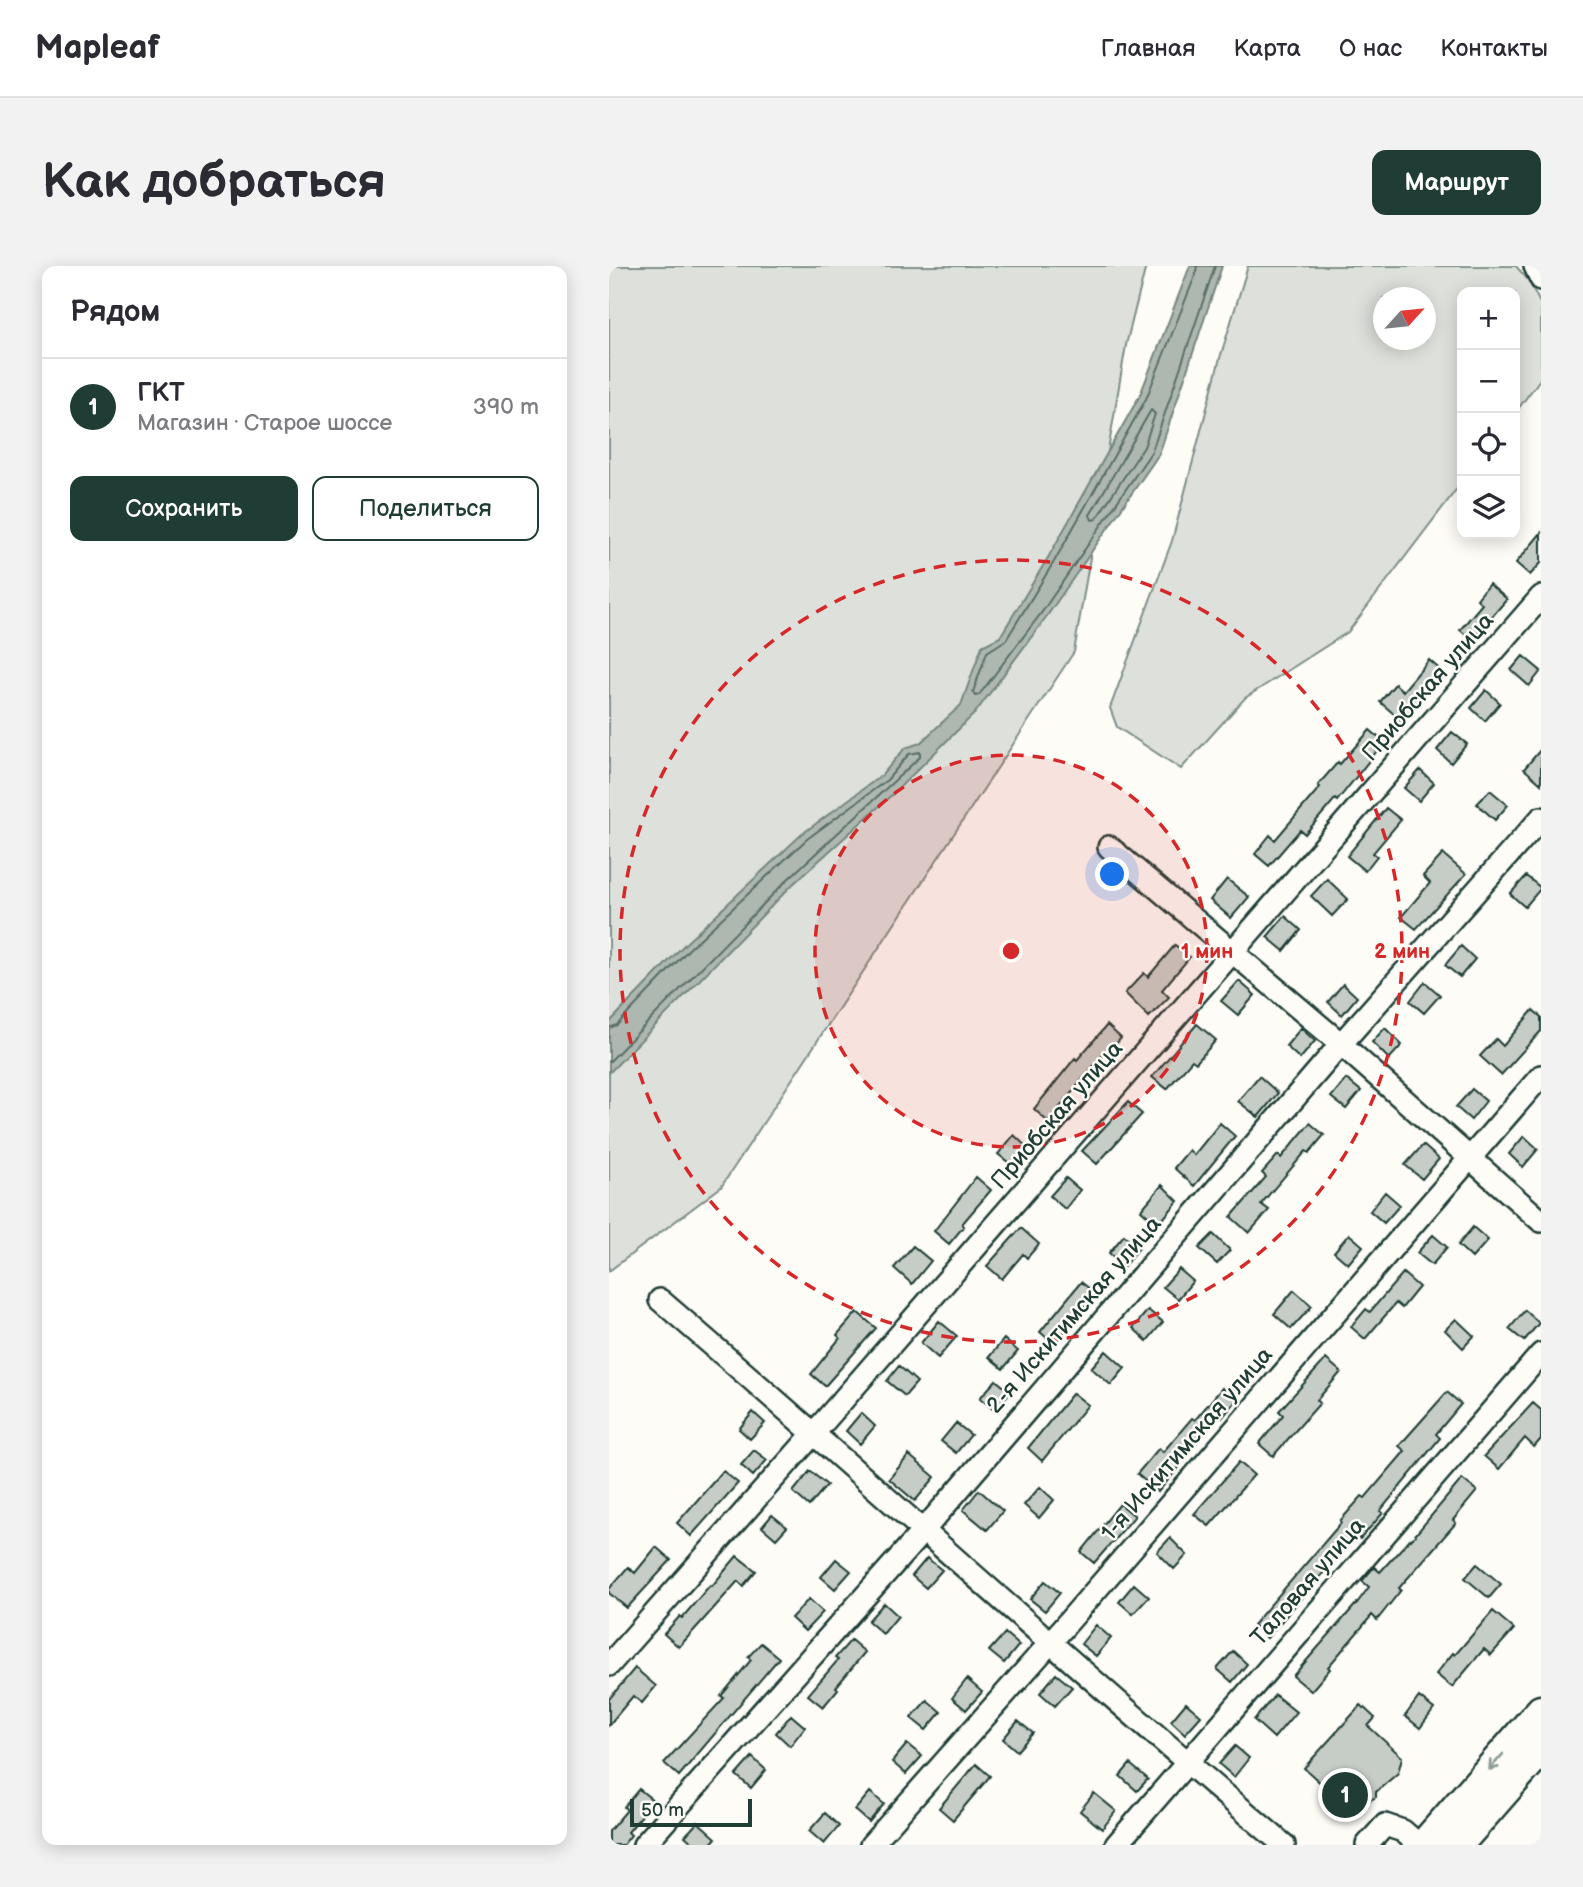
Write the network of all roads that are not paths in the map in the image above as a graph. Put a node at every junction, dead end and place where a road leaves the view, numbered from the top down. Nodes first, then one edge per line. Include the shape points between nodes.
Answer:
1 (1535, 266) edge
2 (1541, 279) edge
3 (1541, 597) edge
4 (1541, 818) edge
5 (1109, 847) dead end
6 (1232, 953) junction
7 (1341, 1044) junction
8 (1541, 1076) edge
9 (1471, 1157) junction
10 (1541, 1221) edge
11 (660, 1300) dead end
12 (1541, 1354) edge
13 (815, 1433) junction
14 (923, 1531) junction
15 (1050, 1643) junction
16 (609, 1664) edge
17 (1541, 1711) edge
18 (1541, 1749) edge
19 (1186, 1763) junction
20 (644, 1845) edge
21 (870, 1845) edge
22 (1116, 1845) edge
23 (1284, 1845) edge
24 (1367, 1845) edge
25 (1422, 1845) edge
26 (1457, 1845) edge

1 - 2 street
3 - 6 street, Приобская улица
4 - 7 street, 2-я Искитимская улица
5 - 6 street
6 - 7 street
6 - 13 street, Приобская улица
7 - 9 street
7 - 14 street, 2-я Искитимская улица
8 - 9 street, 1-я Искитимская улица
9 - 10 street
9 - 15 street, 1-я Искитимская улица
11 - 13 street
12 - 19 street, Таловая улица
13 - 14 street
13 - 16 street, Приобская улица
14 - 15 street
14 - 20 street, 2-я Искитимская улица
15 - 19 street
15 - 21 street, 1-я Искитимская улица
17 -> 25 highway
18 - 26 highway
19 - 22 street, Таловая улица
19 - 23 street
24 - 25 street via 1385,1825

